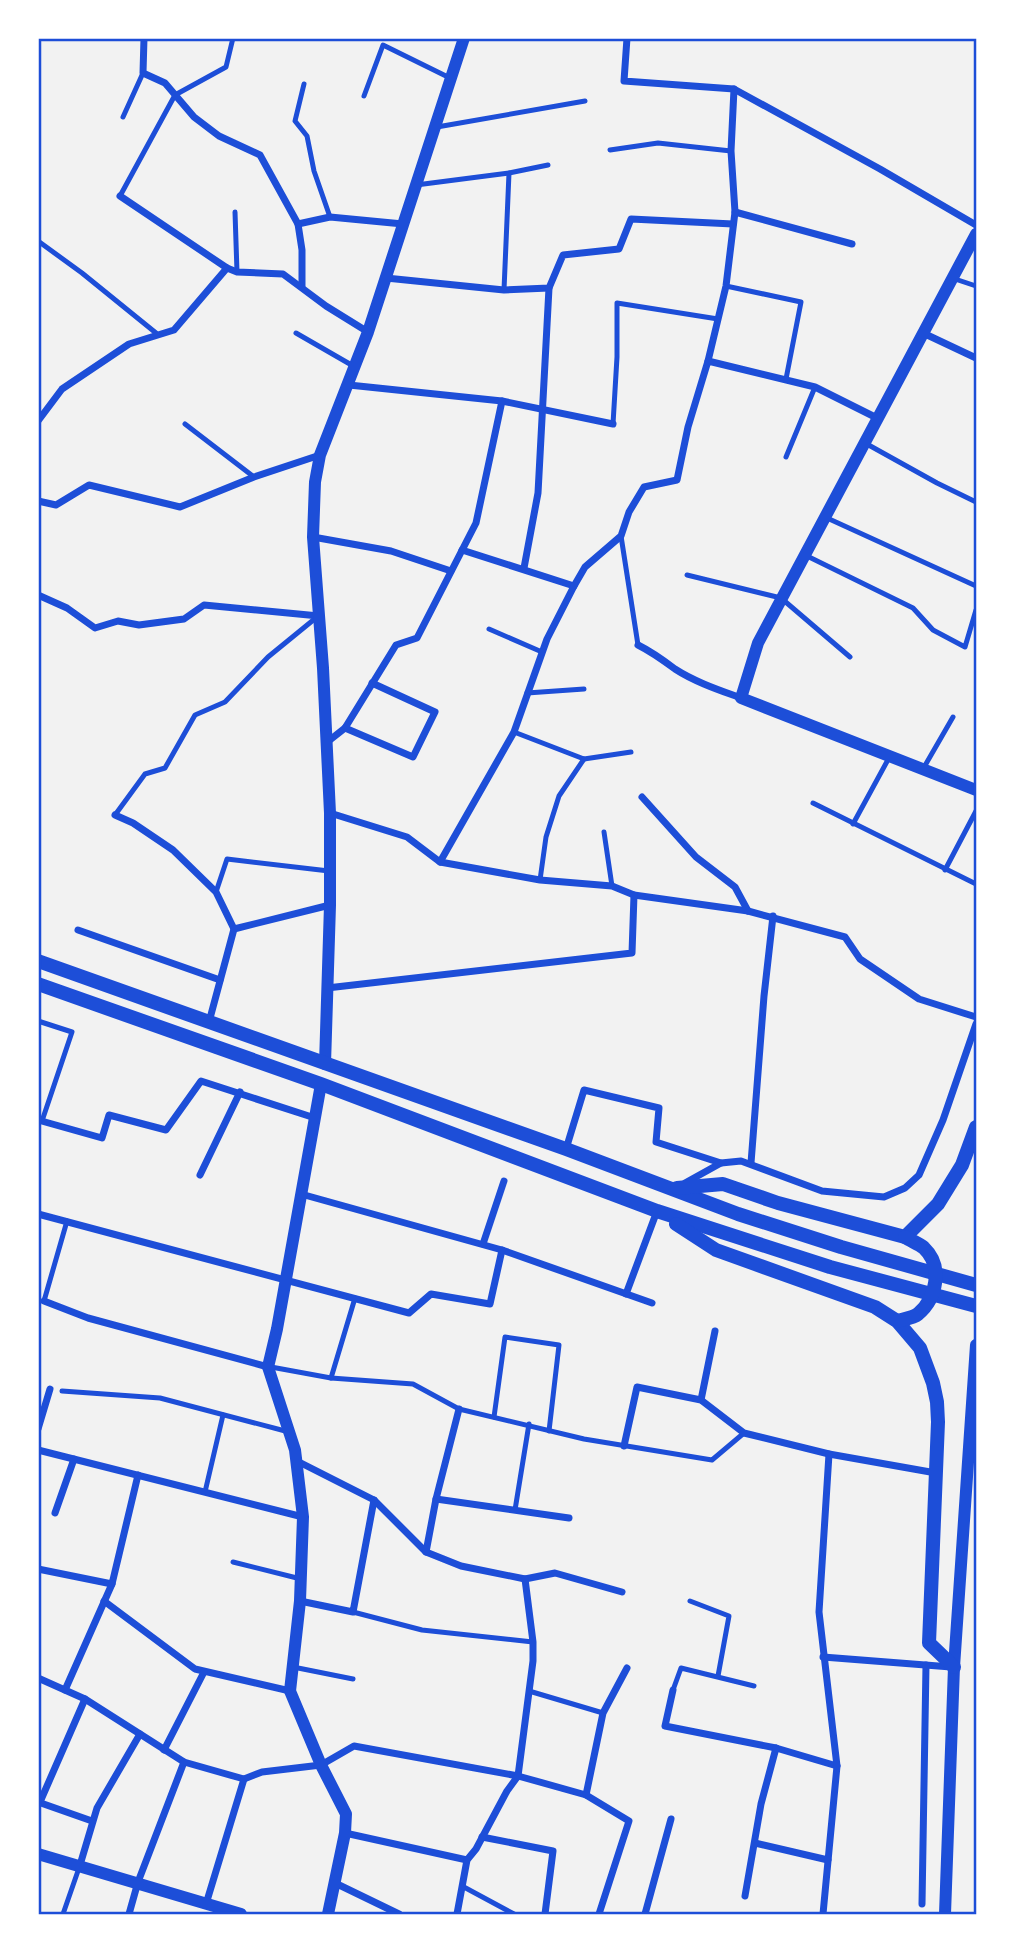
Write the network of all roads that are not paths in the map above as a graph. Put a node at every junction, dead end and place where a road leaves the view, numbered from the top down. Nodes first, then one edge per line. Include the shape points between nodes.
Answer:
1 (144, 38) edge
2 (233, 38) edge
3 (464, 38) edge
4 (627, 38) edge
5 (143, 72) junction
6 (451, 79) junction
7 (304, 84) dead end
8 (734, 89) junction
9 (175, 95) junction
10 (364, 96) dead end
11 (585, 101) dead end
12 (123, 117) dead end
13 (435, 127) junction
14 (610, 150) dead end
15 (731, 151) junction
16 (548, 165) dead end
17 (509, 173) junction
18 (416, 186) junction
19 (120, 196) joint
20 (235, 212) dead end
21 (734, 212) junction
22 (330, 217) junction
23 (298, 223) junction
24 (404, 224) junction
25 (733, 224) junction
26 (976, 225) edge
27 (976, 233) edge
28 (38, 241) edge
29 (852, 244) dead end
30 (227, 268) junction
31 (237, 272) junction
32 (386, 278) junction
33 (953, 278) junction
34 (302, 286) junction
35 (726, 286) junction
36 (976, 286) edge
37 (549, 288) junction
38 (504, 290) junction
39 (718, 319) junction
40 (368, 332) junction
41 (156, 333) junction
42 (923, 333) junction
43 (296, 334) dead end
44 (976, 358) edge
45 (708, 361) junction
46 (355, 367) junction
47 (786, 379) junction
48 (349, 385) junction
49 (815, 387) junction
50 (502, 401) junction
51 (544, 411) junction
52 (877, 418) junction
53 (38, 421) edge
54 (185, 424) dead end
55 (613, 424) joint
56 (864, 443) junction
57 (320, 455) junction
58 (786, 457) dead end
59 (254, 477) junction
60 (38, 501) edge
61 (976, 502) edge
62 (824, 517) junction
63 (621, 536) junction
64 (313, 537) junction
65 (462, 550) junction
66 (804, 554) junction
67 (524, 568) junction
68 (451, 571) junction
69 (687, 575) dead end
70 (574, 586) junction
71 (976, 586) edge
72 (38, 595) edge
73 (781, 598) junction
74 (976, 610) edge
75 (319, 616) junction
76 (489, 629) dead end
77 (638, 645) joint
78 (542, 652) junction
79 (850, 657) dead end
80 (372, 682) junction
81 (584, 689) dead end
82 (527, 693) junction
83 (741, 698) junction
84 (953, 717) dead end
85 (345, 728) junction
86 (514, 732) junction
87 (325, 743) junction
88 (631, 752) dead end
89 (890, 756) junction
90 (584, 759) junction
91 (923, 769) junction
92 (976, 790) edge
93 (642, 797) dead end
94 (813, 803) dead end
95 (976, 811) edge
96 (330, 813) junction
97 (115, 816) joint
98 (853, 824) junction
99 (604, 832) dead end
100 (440, 862) junction
101 (945, 870) junction
102 (329, 871) junction
103 (540, 880) junction
104 (976, 884) edge
105 (612, 886) junction
106 (216, 892) junction
107 (634, 895) junction
108 (330, 905) junction
109 (748, 911) junction
110 (773, 916) junction
111 (234, 929) junction
112 (78, 930) dead end
113 (38, 961) edge
114 (220, 979) junction
115 (38, 984) edge
116 (327, 988) junction
117 (976, 1017) edge
118 (38, 1021) edge
119 (209, 1022) junction
120 (976, 1024) edge
121 (325, 1064) junction
122 (321, 1084) junction
123 (240, 1092) junction
124 (315, 1118) junction
125 (40, 1120) edge
126 (976, 1127) edge
127 (566, 1149) junction
128 (721, 1163) junction
129 (751, 1163) junction
130 (200, 1175) dead end
131 (504, 1181) dead end
132 (672, 1189) junction
133 (301, 1194) junction
134 (657, 1211) junction
135 (38, 1214) edge
136 (67, 1221) junction
137 (905, 1237) junction
138 (483, 1244) junction
139 (502, 1250) junction
140 (286, 1279) junction
141 (976, 1285) edge
142 (626, 1294) junction
143 (355, 1298) junction
144 (44, 1301) joint
145 (652, 1303) dead end
146 (976, 1306) edge
147 (897, 1321) junction
148 (715, 1331) dead end
149 (976, 1345) edge
150 (268, 1367) junction
151 (331, 1378) junction
152 (50, 1389) dead end
153 (62, 1391) dead end
154 (701, 1400) junction
155 (459, 1409) junction
156 (223, 1416) junction
157 (494, 1418) junction
158 (530, 1424) junction
159 (38, 1429) edge
160 (549, 1431) junction
161 (290, 1432) junction
162 (744, 1433) junction
163 (624, 1447) junction
164 (38, 1450) edge
165 (829, 1454) junction
166 (74, 1459) junction
167 (297, 1461) junction
168 (936, 1473) junction
169 (138, 1475) junction
170 (205, 1492) junction
171 (436, 1499) junction
172 (374, 1500) junction
173 (515, 1510) junction
174 (55, 1513) dead end
175 (303, 1517) junction
176 (569, 1518) dead end
177 (426, 1552) junction
178 (233, 1562) dead end
179 (38, 1569) edge
180 (301, 1579) junction
181 (524, 1579) junction
182 (112, 1584) junction
183 (622, 1592) dead end
184 (104, 1601) junction
185 (300, 1601) junction
186 (690, 1601) dead end
187 (353, 1612) junction
188 (533, 1642) junction
189 (822, 1657) junction
190 (926, 1665) junction
191 (293, 1667) junction
192 (954, 1667) junction
193 (627, 1668) dead end
194 (204, 1672) junction
195 (719, 1676) junction
196 (38, 1678) edge
197 (353, 1679) dead end
198 (754, 1686) dead end
199 (65, 1690) junction
200 (673, 1690) joint
201 (290, 1691) junction
202 (529, 1691) junction
203 (85, 1699) junction
204 (603, 1713) junction
205 (140, 1734) junction
206 (776, 1748) junction
207 (164, 1750) junction
208 (184, 1762) junction
209 (321, 1765) junction
210 (836, 1766) junction
211 (518, 1776) junction
212 (244, 1779) junction
213 (586, 1795) junction
214 (39, 1802) edge
215 (671, 1819) dead end
216 (92, 1821) junction
217 (345, 1833) junction
218 (482, 1837) junction
219 (755, 1843) junction
220 (38, 1854) edge
221 (467, 1860) junction
222 (828, 1860) junction
223 (80, 1865) junction
224 (138, 1882) junction
225 (335, 1883) junction
226 (462, 1886) junction
227 (745, 1896) dead end
228 (206, 1904) junction
229 (922, 1904) dead end
230 (62, 1914) edge
231 (129, 1914) edge
232 (238, 1914) edge
233 (328, 1914) edge
234 (399, 1914) edge
235 (457, 1914) edge
236 (514, 1914) edge
237 (545, 1914) edge
238 (599, 1914) edge
239 (645, 1914) edge
240 (822, 1914) edge
241 (945, 1914) edge

1 - 5 street
2 - 9 lane via 226,67
3 - 6 street
4 - 8 street via 624,80
5 - 9 street via 165,83
5 - 12 lane
6 - 10 lane via 383,45
6 - 13 street
7 - 22 lane via 295,121 307,135
8 - 15 street
8 - 26 street
9 - 19 lane
9 - 23 street via 219,136 260,155
11 - 13 lane
13 - 18 street
14 - 15 lane via 658,143
15 - 21 street
16 - 17 lane
17 - 18 lane
17 - 38 lane
18 - 24 street
19 - 30 street
20 - 31 lane
21 - 25 street
21 - 29 street
22 - 23 street
22 - 24 street
23 - 34 street
24 - 32 street
25 - 35 street
25 - 37 street via 631,219 620,249 563,255
27 - 33 street
28 - 41 lane
30 - 31 street
30 - 41 street via 174,330
31 - 34 street via 283,274
32 - 38 street
32 - 40 street
33 - 36 lane
33 - 42 street
34 - 40 street
35 - 39 street
35 - 47 lane via 801,302
37 - 38 street
37 - 51 street
39 - 45 street
39 - 55 lane via 617,303
40 - 46 street
41 - 53 street via 129,344 62,389
42 - 44 street
42 - 52 street
43 - 46 lane
45 - 47 street
45 - 63 street via 677,480 644,486
46 - 48 street
47 - 49 street
48 - 50 street
48 - 57 street
49 - 52 street
49 - 58 lane
50 - 51 street
50 - 65 street via 476,523
51 - 55 street
51 - 67 street via 538,493
52 - 56 street
54 - 59 lane
56 - 61 lane
56 - 62 street
57 - 59 street
57 - 64 street
59 - 60 street via 180,507 89,485 56,505
62 - 66 street
62 - 71 lane
63 - 70 street via 585,566
63 - 77 lane
64 - 68 street via 391,551
64 - 75 street
65 - 67 street
65 - 68 street
66 - 73 street
66 - 74 lane via 913,608 933,630 965,647
67 - 70 street
68 - 80 street via 417,638 396,645
69 - 73 lane
70 - 78 street
72 - 75 street via 95,628 118,621 139,625 184,619 204,605
73 - 79 lane
73 - 83 street via 758,643
75 - 87 street
75 - 97 lane via 268,657 225,702 195,715 165,768 145,774
76 - 78 lane
77 - 83 street via 676,670
78 - 82 street
80 - 85 street
80 - 85 street via 435,712 413,757
81 - 82 lane
82 - 86 street
83 - 89 street
84 - 91 lane
85 - 87 street
86 - 90 lane
86 - 100 street
87 - 96 street
88 - 90 lane
89 - 91 street
89 - 98 lane
90 - 103 lane via 559,796 546,837
91 - 92 street
93 - 109 street via 696,857 735,887
94 - 98 lane
95 - 101 lane
96 - 100 street via 407,837
96 - 102 street
97 - 106 street via 173,850
98 - 101 lane
99 - 105 lane
100 - 103 street
101 - 104 lane
102 - 106 lane via 227,859
102 - 108 street
103 - 105 street
105 - 107 street
106 - 111 street
107 - 109 street
107 - 116 street via 632,953
108 - 111 street
108 - 116 street
109 - 110 street
110 - 117 street via 845,937 860,958 919,999
110 - 129 street
111 - 114 street
112 - 114 street
113 - 119 main road
114 - 119 street
115 - 122 main road
116 - 121 street
118 - 125 lane via 72,1032
119 - 121 main road
120 - 129 street via 943,1120 919,1175 905,1188 884,1197 822,1191
121 - 127 main road
122 - 124 street
122 - 134 main road
123 - 124 street
123 - 125 street via 201,1081 166,1130 109,1115 102,1138
123 - 130 street
124 - 133 street
126 - 137 main road via 962,1165 938,1205
127 - 128 street via 584,1090 659,1108 656,1142
127 - 132 main road
128 - 129 street
128 - 132 street
131 - 138 street
132 - 137 main road via 723,1184
132 - 141 main road via 841,1247
133 - 138 street
133 - 140 street
134 - 142 street
134 - 146 main road via 830,1267
134 - 147 main road via 716,1250 875,1307
135 - 136 street
136 - 140 street
136 - 144 lane
137 - 147 main road via 924,1247 935,1264 936,1284 916,1316
138 - 139 street
139 - 142 street
139 - 143 street via 490,1304 431,1294 409,1313
140 - 143 street
140 - 150 street
142 - 145 street
143 - 151 lane
144 - 150 street via 88,1318
147 - 168 main road via 920,1348 933,1383 938,1422
148 - 154 street
149 - 192 street
150 - 151 lane
150 - 161 street
151 - 155 lane via 413,1384
152 - 159 street
153 - 156 lane via 160,1398
154 - 162 street
154 - 163 street via 637,1387
155 - 157 lane
155 - 171 street
156 - 161 lane
156 - 170 lane
157 - 158 lane
157 - 160 lane via 505,1337 559,1345
158 - 160 lane
158 - 173 lane
160 - 163 lane
161 - 167 street
162 - 163 lane via 712,1460
162 - 165 street
164 - 166 street
165 - 168 street
165 - 189 street via 819,1612
166 - 169 street
166 - 174 street
167 - 172 street
167 - 175 street
168 - 192 main road via 929,1643
169 - 170 street
169 - 182 street
170 - 175 street
171 - 173 street
171 - 177 street
172 - 177 street
172 - 187 street
173 - 176 street
175 - 180 street
177 - 181 street via 461,1566
178 - 180 lane
179 - 182 street
180 - 185 street
181 - 183 street via 555,1573
181 - 188 street
182 - 184 street
184 - 194 street via 188,1666
184 - 199 street
185 - 187 street
185 - 191 street
186 - 195 lane via 729,1616
187 - 188 lane via 422,1630
188 - 202 street
189 - 190 street
189 - 210 street
190 - 192 street
190 - 229 street
191 - 197 lane
191 - 201 street
192 - 241 street
193 - 204 street
194 - 201 street
194 - 207 street
195 - 198 lane
195 - 200 lane via 681,1668
196 - 199 street
199 - 203 street
200 - 206 street via 665,1726
201 - 209 street
202 - 204 lane
202 - 211 street
203 - 205 street
203 - 214 street
204 - 213 street
205 - 207 street
205 - 216 street
206 - 210 street
206 - 219 street
207 - 208 street
208 - 212 street
208 - 224 street
209 - 211 street via 354,1746
209 - 212 street via 262,1772
209 - 217 street via 346,1814
210 - 222 street
211 - 213 street
211 - 218 street
212 - 228 street
213 - 238 street via 629,1821
214 - 216 street
215 - 239 street
216 - 223 street
217 - 221 street
217 - 225 street
218 - 221 street
218 - 237 street via 553,1851
219 - 222 street
219 - 227 street
220 - 223 street
221 - 226 street
222 - 240 street
223 - 224 street
223 - 230 lane
224 - 228 street
224 - 231 street
225 - 233 street
225 - 234 street
226 - 235 street
226 - 236 lane
228 - 232 street

